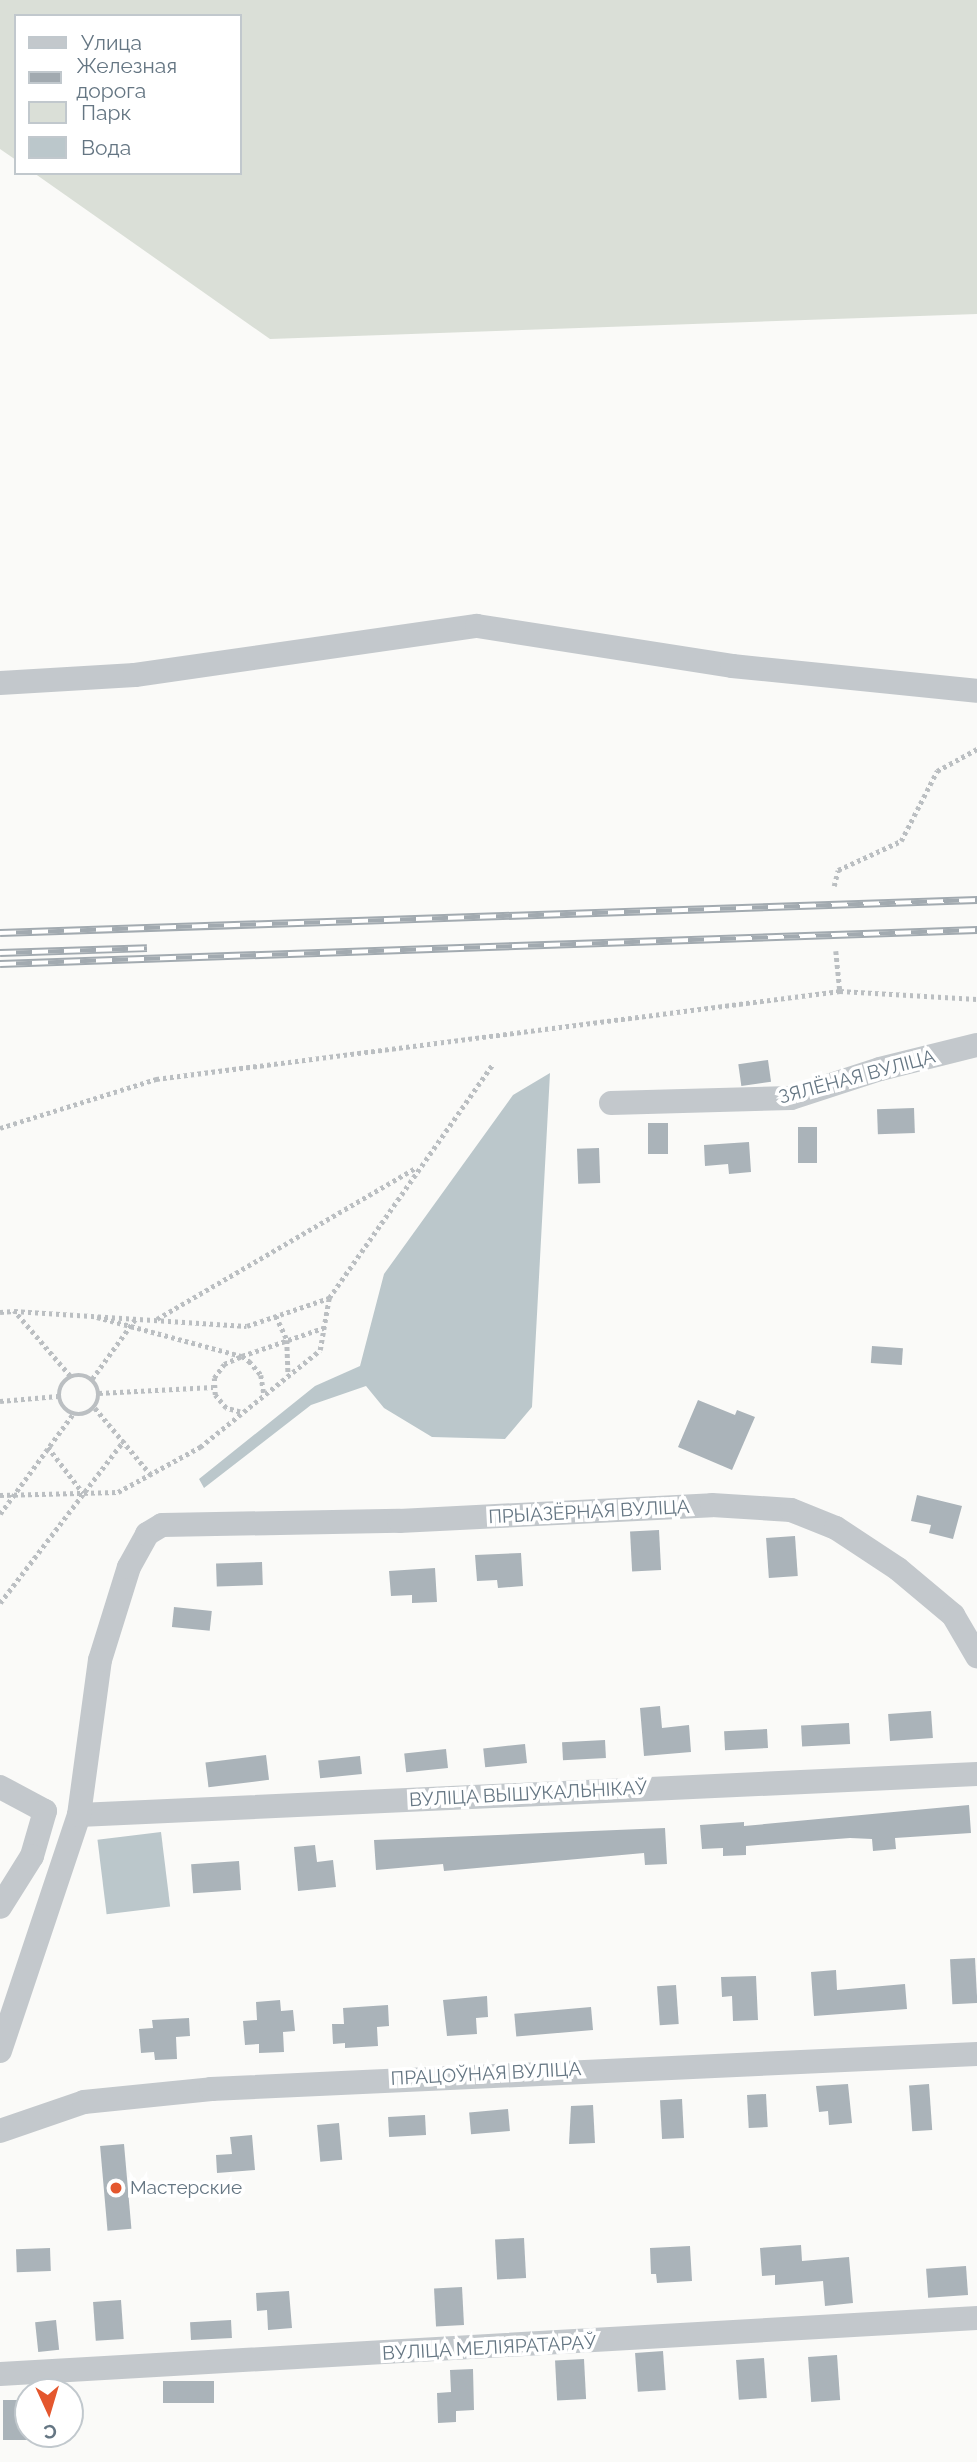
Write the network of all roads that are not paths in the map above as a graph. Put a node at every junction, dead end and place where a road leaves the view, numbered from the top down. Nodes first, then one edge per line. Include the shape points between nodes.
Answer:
1 (0, 683) edge
2 (977, 691) edge
3 (977, 1045) edge
4 (611, 1103) dead end
5 (977, 1656) edge
6 (977, 1774) edge
7 (0, 1787) edge
8 (79, 1815) junction
9 (0, 1907) edge
10 (0, 2051) edge
11 (977, 2054) edge
12 (0, 2130) edge
13 (977, 2318) edge
14 (0, 2374) edge

1 - 2 street via 135,675 477,626 732,666
3 - 4 street, ЗЯЛЁНАЯ ВУЛІЦА via 880,1069 791,1098
5 - 8 street, ПРЫАЗЁРНАЯ ВУЛІЦА via 953,1615 898,1569 836,1528 792,1510 712,1505 399,1521 162,1525 147,1534 129,1567 100,1660
6 - 8 street, ВУЛІЦА ВЫШУКАЛЬНІКАЎ
7 - 9 street via 45,1811 32,1856
8 - 10 street
11 - 12 street, ПРАЦОЎНАЯ ВУЛІЦА via 211,2089 84,2102
13 - 14 street, ВУЛІЦА МЕЛІЯРАТАРАЎ

